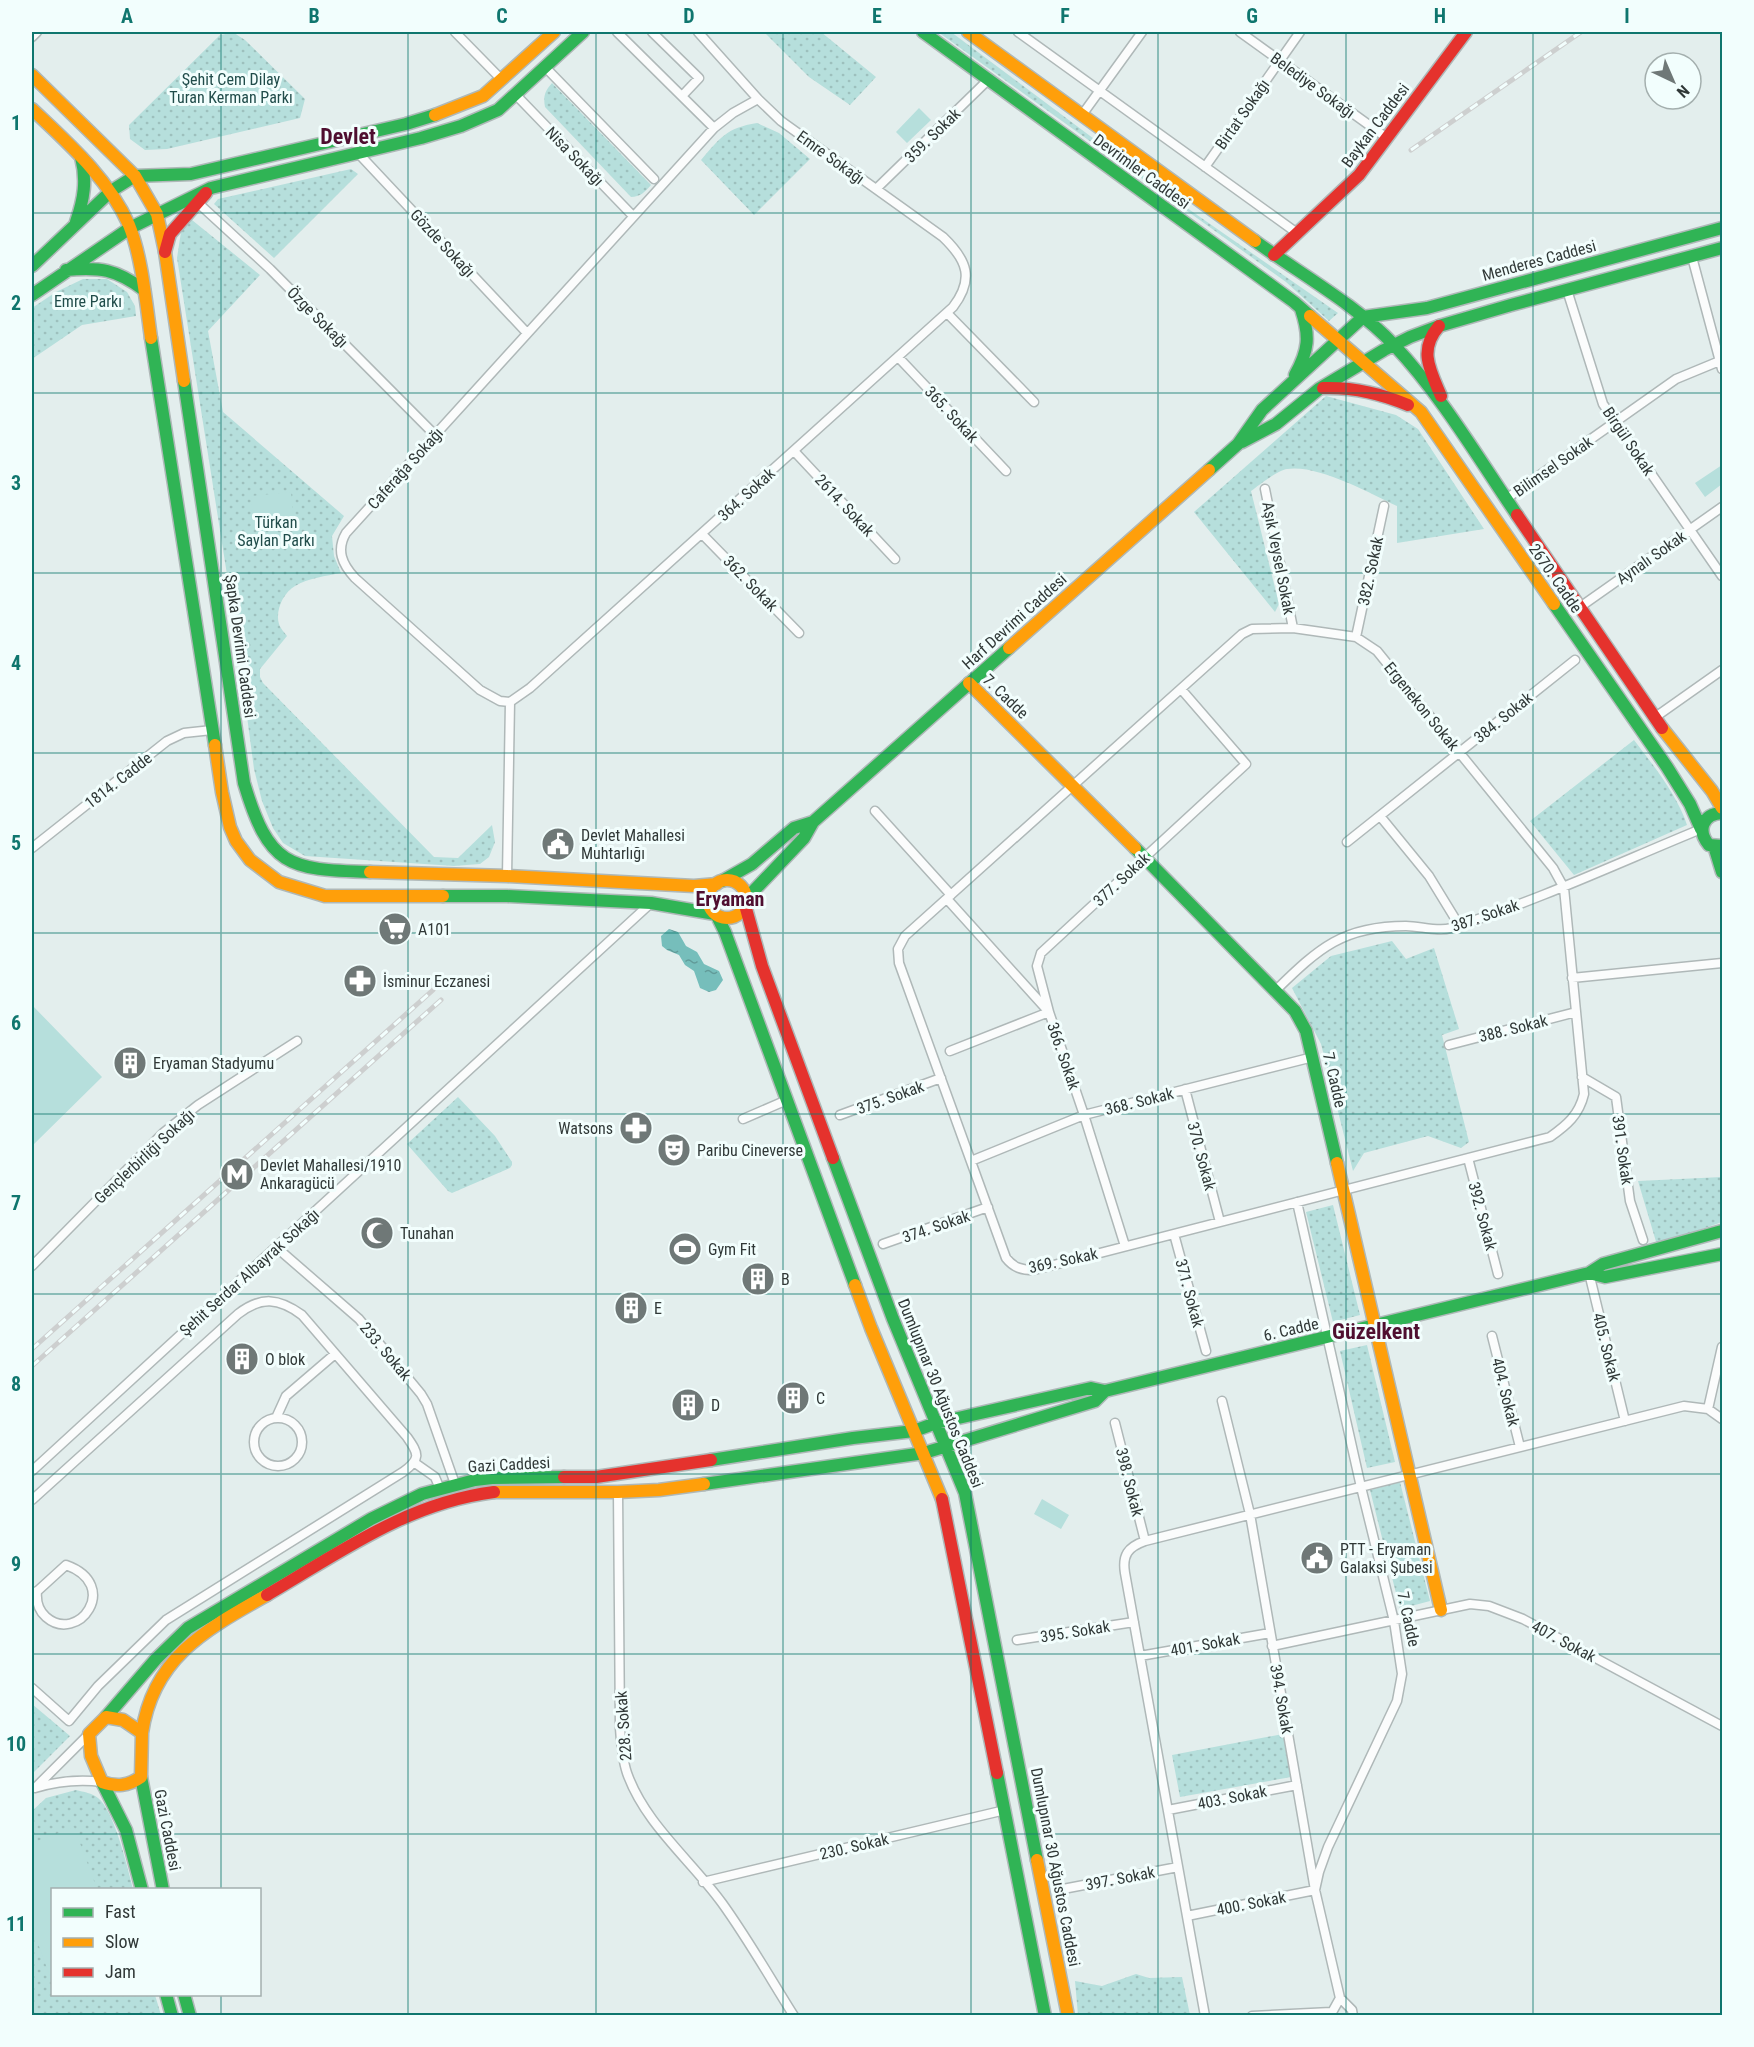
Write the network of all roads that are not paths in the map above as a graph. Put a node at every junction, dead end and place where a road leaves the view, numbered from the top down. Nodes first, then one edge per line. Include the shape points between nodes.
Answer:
1 (37, 32) edge
2 (454, 32) edge
3 (554, 32) edge
4 (583, 32) edge
5 (617, 32) edge
6 (652, 32) edge
7 (698, 32) edge
8 (923, 32) edge
9 (968, 32) edge
10 (1018, 32) edge
11 (1142, 32) edge
12 (1240, 32) edge
13 (1300, 32) edge
14 (1466, 32) edge
15 (32, 37) edge
16 (1280, 61) junction
17 (546, 68) junction
18 (32, 75) edge
19 (502, 80) junction
20 (988, 80) junction
21 (1100, 91) junction
22 (516, 95) junction
23 (682, 96) junction
24 (758, 99) junction
25 (32, 108) edge
26 (1082, 115) junction
27 (714, 128) junction
28 (1387, 138) junction
29 (358, 153) junction
30 (81, 157) junction
31 (1205, 167) junction
32 (135, 176) junction
33 (654, 179) dead end
34 (211, 188) junction
35 (876, 189) junction
36 (111, 191) junction
37 (197, 202) junction
38 (157, 214) junction
39 (633, 216) junction
40 (74, 226) junction
41 (130, 228) junction
42 (1722, 228) edge
43 (1297, 233) junction
44 (1722, 248) edge
45 (165, 252) junction
46 (1274, 255) junction
47 (1692, 256) junction
48 (32, 266) edge
49 (65, 271) junction
50 (967, 275) joint
51 (144, 290) junction
52 (1567, 290) junction
53 (32, 295) edge
54 (1301, 308) junction
55 (947, 313) junction
56 (1364, 317) junction
57 (1439, 326) junction
58 (527, 333) junction
59 (1338, 341) junction
60 (1394, 345) junction
61 (898, 357) junction
62 (1363, 363) junction
63 (1722, 363) edge
64 (1288, 387) junction
65 (1319, 389) junction
66 (1034, 402) dead end
67 (1447, 411) junction
68 (1420, 412) junction
69 (1615, 422) junction
70 (435, 435) junction
71 (1238, 444) junction
72 (794, 451) junction
73 (1006, 471) dead end
74 (1265, 489) dead end
75 (1506, 499) junction
76 (1384, 506) dead end
77 (1722, 507) edge
78 (1690, 529) junction
79 (702, 534) junction
80 (895, 559) dead end
81 (1722, 576) edge
82 (1580, 608) junction
83 (1293, 628) junction
84 (799, 633) dead end
85 (1356, 637) junction
86 (1575, 660) dead end
87 (1722, 670) edge
88 (969, 683) junction
89 (1181, 689) junction
90 (510, 702) junction
91 (1654, 718) junction
92 (213, 730) junction
93 (1460, 752) junction
94 (1073, 785) junction
95 (1722, 808) edge
96 (876, 811) dead end
97 (1722, 813) edge
98 (1380, 816) junction
99 (813, 822) junction
100 (1701, 829) junction
101 (1347, 842) dead end
102 (1718, 846) edge
103 (32, 848) edge
104 (1144, 856) junction
105 (1722, 872) edge
106 (507, 876) junction
107 (719, 883) junction
108 (1564, 888) junction
109 (507, 896) junction
110 (949, 897) junction
111 (746, 902) junction
112 (651, 903) junction
113 (716, 915) junction
114 (1459, 925) junction
115 (1722, 963) edge
116 (1572, 978) junction
117 (1276, 990) junction
118 (1049, 1012) junction
119 (1576, 1012) junction
120 (297, 1041) dead end
121 (1449, 1045) dead end
122 (950, 1051) dead end
123 (1313, 1057) junction
124 (1582, 1077) junction
125 (941, 1078) junction
126 (1185, 1089) junction
127 (1584, 1094) joint
128 (788, 1100) junction
129 (1084, 1114) junction
130 (840, 1115) dead end
131 (743, 1119) dead end
132 (1468, 1158) junction
133 (971, 1161) junction
134 (1343, 1190) junction
135 (1297, 1202) junction
136 (988, 1207) junction
137 (1220, 1222) junction
138 (1722, 1232) edge
139 (1174, 1234) junction
140 (1643, 1240) dead end
141 (883, 1244) dead end
142 (1125, 1246) junction
143 (276, 1247) junction
144 (1722, 1254) edge
145 (32, 1266) edge
146 (1589, 1273) junction
147 (1498, 1274) dead end
148 (1374, 1326) junction
149 (1492, 1336) dead end
150 (1327, 1338) junction
151 (1722, 1347) edge
152 (1206, 1352) dead end
153 (335, 1354) junction
154 (1105, 1391) junction
155 (1222, 1401) dead end
156 (1708, 1409) junction
157 (276, 1418) junction
158 (1722, 1419) edge
159 (1625, 1421) junction
160 (936, 1423) junction
161 (1114, 1423) dead end
162 (914, 1431) junction
163 (945, 1446) junction
164 (1520, 1447) junction
165 (924, 1453) junction
166 (414, 1463) junction
167 (656, 1469) junction
168 (32, 1471) edge
169 (1408, 1475) junction
170 (455, 1484) junction
171 (1361, 1487) junction
172 (659, 1490) junction
173 (618, 1492) junction
174 (442, 1495) junction
175 (32, 1500) edge
176 (1250, 1514) junction
177 (1144, 1540) junction
178 (34, 1594) edge
179 (1441, 1610) junction
180 (1134, 1622) junction
181 (1394, 1622) junction
182 (1270, 1633) junction
183 (1017, 1640) dead end
184 (1272, 1646) junction
185 (1140, 1656) junction
186 (32, 1688) edge
187 (106, 1717) junction
188 (1722, 1726) edge
189 (142, 1733) junction
190 (90, 1734) junction
191 (141, 1777) junction
192 (102, 1782) junction
193 (1297, 1785) junction
194 (33, 1790) edge
195 (1005, 1810) junction
196 (1168, 1810) junction
197 (1178, 1866) junction
198 (703, 1882) junction
199 (142, 1888) edge
200 (163, 1888) edge
201 (1063, 1890) dead end
202 (1315, 1890) junction
203 (1187, 1916) junction
204 (166, 1996) edge
205 (184, 1996) edge
206 (1340, 1998) junction
207 (1330, 2014) edge
208 (172, 2016) edge
209 (190, 2016) edge
210 (794, 2016) edge
211 (1045, 2016) edge
212 (1068, 2016) edge
213 (1205, 2016) edge
214 (1252, 2016) edge
215 (1353, 2016) edge

1 - 15 street
2 - 19 street
3 - 19 main road
4 - 17 main road
5 - 23 street
6 - 23 street via 699,78
7 - 24 street, Emre Sokağı
8 - 20 main road, Devrimler Caddesi
9 - 26 main road, Devrimler Caddesi
10 - 21 street
11 - 21 street
12 - 16 street, Belediye Sokağı
13 - 16 street, Birtat Sokağı
14 - 28 main road, Baykan Caddesi
16 - 28 street, Belediye Sokağı
16 - 31 street, Birtat Sokağı
17 - 22 main road
17 - 33 street
18 - 32 main road, Şapka Devrimi Caddesi
19 - 22 main road
19 - 32 main road via 483,96 406,124 191,174
20 - 35 street, 359. Sokak
20 - 54 main road, Devrimler Caddesi
21 - 26 street
21 - 31 street
22 - 29 main road via 498,110 461,126
22 - 39 street, Nisa Sokağı
23 - 27 street
24 - 27 street, Caferağa Sokağı
24 - 35 street, Emre Sokağı via 781,121
25 - 30 main road
26 - 46 main road, Devrimler Caddesi
27 - 39 street, Caferağa Sokağı
28 - 43 main road, Baykan Caddesi via 1359,175
29 - 34 main road
29 - 58 street, Gözde Sokağı
30 - 36 main road
30 - 40 main road via 86,183
31 - 43 street
32 - 36 main road
32 - 38 main road, Şapka Devrimi Caddesi
34 - 37 main road
34 - 38 main road
35 - 50 street, Emre Sokağı via 943,237 960,256
36 - 40 main road
36 - 41 main road
37 - 45 main road via 170,234
37 - 70 street, Özge Sokağı via 270,269
38 - 41 main road
38 - 45 main road, Şapka Devrimi Caddesi
39 - 58 street, Caferağa Sokağı
40 - 48 main road
41 - 49 main road
41 - 51 main road
42 - 56 main road, Menderes Caddesi via 1427,308
43 - 46 main road, Baykan Caddesi
44 - 47 main road
45 - 106 main road, Şapka Devrimi Caddesi via 244,783 260,829 275,850 302,867
46 - 56 main road, Devrimler Caddesi
47 - 52 main road
47 - 63 street
49 - 51 main road via 114,270
49 - 53 main road
50 - 55 street, 364. Sokak via 962,296
51 - 92 main road
52 - 57 main road
52 - 69 street, Birgül Sokak via 1603,404
54 - 59 main road, Devrimler Caddesi
54 - 64 main road via 1309,343 1305,359
55 - 61 street, 364. Sokak
55 - 66 street
56 - 59 main road, Harf Devrimi Caddesi
56 - 60 main road, Devrimler Caddesi
57 - 60 main road
57 - 67 main road via 1428,341 1427,353
58 - 70 street, Caferağa Sokağı
59 - 62 main road, Devrimler Caddesi
59 - 64 main road, Harf Devrimi Caddesi
60 - 62 main road, Harf Devrimi Caddesi
60 - 67 main road, 2670. Cadde
61 - 72 street, 364. Sokak
61 - 73 street, 365. Sokak
62 - 65 main road, Harf Devrimi Caddesi
62 - 68 main road, 2670. Cadde
63 - 69 street, Bilimsel Sokak via 1676,379
64 - 71 main road, Harf Devrimi Caddesi via 1262,410
65 - 68 main road via 1356,388 1395,399
65 - 71 main road, Harf Devrimi Caddesi via 1276,424
67 - 75 main road, 2670. Cadde
68 - 100 main road, 2670. Cadde via 1667,767
69 - 75 street, Bilimsel Sokak
69 - 78 street, Birgül Sokak
70 - 90 street, Caferağa Sokağı via 346,533 342,559 354,578 480,690
71 - 88 main road, Harf Devrimi Caddesi
72 - 79 street, 364. Sokak
72 - 80 street, 2614. Sokak
74 - 83 street, Aşık Veysel Sokak
75 - 82 main road, 2670. Cadde
76 - 85 street, 382. Sokak
77 - 78 street, Aynalı Sokak
78 - 81 street, Birgül Sokak
78 - 82 street, Aynalı Sokak
79 - 84 street, 362. Sokak
79 - 90 street, 364. Sokak via 531,688
82 - 91 main road, 2670. Cadde
83 - 85 street, Ergenekon Sokak
83 - 89 street, Ergenekon Sokak via 1252,629 1242,634
85 - 93 street, Ergenekon Sokak via 1377,651
86 - 93 street, 384. Sokak
87 - 91 street
88 - 94 main road, 7. Cadde
88 - 99 main road, Harf Devrimi Caddesi
89 - 94 street, Ergenekon Sokak
89 - 104 street, 377. Sokak via 1246,764
90 - 106 street
91 - 95 main road, 2670. Cadde
92 - 103 street, 1814. Cadde via 184,733 167,741
92 - 109 main road via 222,792 236,842 249,860 279,882 325,896
93 - 98 street, 384. Sokak
93 - 108 street, Ergenekon Sokak via 1553,868
94 - 104 main road, 7. Cadde
94 - 110 street, 369. Sokak
96 - 110 street, 366. Sokak
97 - 100 main road via 1710,814
98 - 101 street, 384. Sokak
98 - 114 street via 1429,876
99 - 107 main road, Harf Devrimi Caddesi via 794,828 752,864
99 - 111 main road, Harf Devrimi Caddesi via 804,838
100 - 102 main road, 2670. Cadde via 1706,842
100 - 108 street, 387. Sokak
102 - 105 main road
104 - 117 main road, 7. Cadde
104 - 118 street, 377. Sokak via 1041,953 1037,966
106 - 107 main road, Şapka Devrimi Caddesi via 694,886
106 - 109 main road
107 - 111 main road via 728,880 739,884
107 - 113 main road via 708,899
108 - 114 street, 387. Sokak
108 - 116 street, Ergenekon Sokak
109 - 112 main road
110 - 118 street, 366. Sokak
110 - 125 street, 369. Sokak via 905,936 898,949
111 - 113 main road via 733,918
111 - 160 main road, Dumlupınar 30 Ağustos Caddesi via 778,1010 893,1319
112 - 113 main road
112 - 143 street, Şehit Serdar Albayrak Sokağı
113 - 128 main road
114 - 117 street, 387. Sokak via 1448,929 1374,928 1343,937 1310,957
115 - 116 street
116 - 119 street, Ergenekon Sokak
117 - 123 main road, 7. Cadde via 1295,1011
118 - 122 street
118 - 129 street, 366. Sokak
119 - 121 street, 388. Sokak
119 - 124 street, Ergenekon Sokak
120 - 145 street, Gençlerbirliği Sokağı via 198,1105 163,1133
123 - 126 street, 368. Sokak
123 - 134 main road, 7. Cadde
124 - 127 street, Ergenekon Sokak
124 - 140 street, 391. Sokak via 1616,1097 1630,1202
125 - 130 street, 375. Sokak
125 - 133 street, 369. Sokak
126 - 129 street, 368. Sokak
126 - 137 street, 370. Sokak
127 - 132 street, 369. Sokak via 1573,1119 1550,1137
128 - 131 street
128 - 162 main road via 871,1328
129 - 133 street, 368. Sokak
129 - 142 street, 366. Sokak
132 - 134 street, 369. Sokak
132 - 147 street, 392. Sokak
133 - 136 street, 369. Sokak
134 - 135 street, 369. Sokak
134 - 148 main road, 7. Cadde
135 - 137 street, 369. Sokak
135 - 150 street, 7. Cadde
136 - 141 street, 374. Sokak
136 - 142 street, 369. Sokak via 1006,1258 1018,1269 1034,1270
137 - 139 street, 369. Sokak
138 - 146 main road, 6. Cadde via 1603,1264
139 - 142 street, 369. Sokak
139 - 152 street, 371. Sokak
143 - 168 street, Şehit Serdar Albayrak Sokağı
143 - 170 street, 233. Sokak via 359,1319 422,1394
144 - 146 main road, 6. Cadde via 1605,1277
146 - 148 main road, 6. Cadde
146 - 159 street, 405. Sokak
148 - 150 main road, 6. Cadde
148 - 169 main road, 7. Cadde
149 - 164 street, 404. Sokak
150 - 154 main road, 6. Cadde
150 - 171 street, 7. Cadde
151 - 156 street
153 - 157 street via 286,1396
153 - 166 street via 414,1446
153 - 175 street via 289,1305 261,1301 248,1306
154 - 160 main road, 6. Cadde via 1091,1388
154 - 163 main road, 6. Cadde via 1095,1401
155 - 176 street, 394. Sokak
156 - 158 street
156 - 159 street via 1684,1406
157 - 157 street via 257,1431 255,1447 263,1461 278,1466 293,1461 302,1441 291,1422
159 - 164 street
160 - 162 main road, 6. Cadde
160 - 163 main road, Dumlupınar 30 Ağustos Caddesi
161 - 177 street, 398. Sokak
162 - 165 main road
162 - 167 main road, Gazi Caddesi
163 - 165 main road, 6. Cadde
163 - 212 main road, Dumlupınar 30 Ağustos Caddesi via 965,1493
164 - 169 street
165 - 172 main road, Gazi Caddesi
165 - 195 main road via 942,1498
166 - 174 street via 435,1478
166 - 186 street via 166,1620 98,1686 69,1721
167 - 170 main road, Gazi Caddesi via 596,1477 492,1478
167 - 172 main road
169 - 171 street
169 - 179 main road, 7. Cadde
170 - 174 main road, Gazi Caddesi
171 - 176 street
171 - 181 street, 7. Cadde
172 - 173 main road, Gazi Caddesi
173 - 174 main road, Gazi Caddesi
173 - 198 street, 228. Sokak via 623,1759 648,1813
174 - 187 main road, Gazi Caddesi via 422,1494 387,1510 199,1620 156,1659
174 - 189 main road, Gazi Caddesi via 200,1636 170,1664 157,1684 148,1701
176 - 177 street
176 - 182 street, 394. Sokak
177 - 180 street via 1124,1557
178 - 178 street via 66,1565 86,1576 93,1600 90,1609 77,1621 60,1624 44,1615
179 - 181 street, 407. Sokak
179 - 188 street, 407. Sokak via 1480,1604 1508,1612
180 - 183 street, 395. Sokak
180 - 185 street
181 - 184 street
181 - 202 street, 7. Cadde via 1401,1662 1400,1691 1328,1847
182 - 184 street, 394. Sokak
182 - 185 street, 401. Sokak
184 - 193 street, 394. Sokak
185 - 196 street
187 - 189 main road via 123,1720
187 - 190 main road
189 - 191 main road
190 - 192 main road via 92,1756
190 - 194 street
191 - 192 main road via 120,1786
191 - 200 main road, Gazi Caddesi
192 - 194 street via 69,1780
192 - 199 main road via 126,1830
193 - 196 street, 403. Sokak
193 - 202 street, 394. Sokak
195 - 198 street, 230. Sokak
195 - 211 main road
196 - 197 street
197 - 201 street, 397. Sokak
197 - 203 street
198 - 210 street, 228. Sokak via 721,1902
202 - 203 street, 400. Sokak
202 - 206 street, 394. Sokak
203 - 213 street
204 - 208 main road
205 - 209 main road
206 - 207 street
206 - 215 street, 394. Sokak
207 - 214 street

